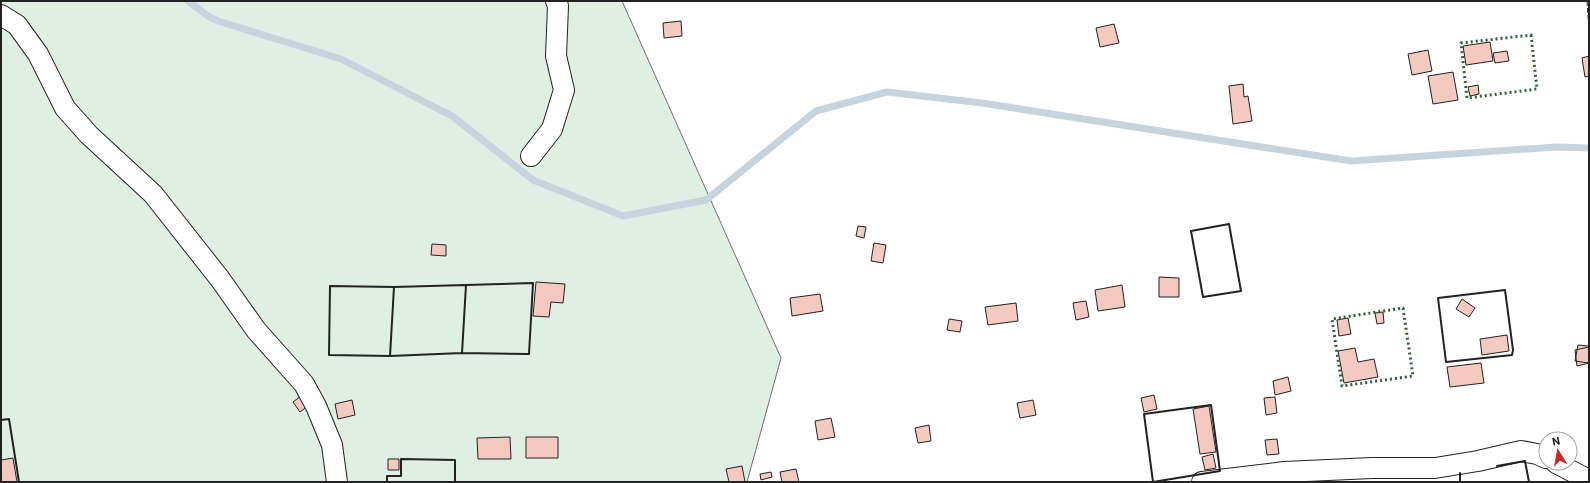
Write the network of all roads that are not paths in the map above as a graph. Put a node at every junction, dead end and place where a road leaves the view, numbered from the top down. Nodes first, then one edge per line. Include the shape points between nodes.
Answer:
1 (556, 1) edge
2 (1, 14) edge
3 (531, 156) dead end
4 (1538, 454) edge
5 (1572, 471) edge
6 (1589, 480) edge
7 (337, 482) edge
8 (1202, 482) edge

1 - 3 street via 556,56 564,90 552,129
2 - 7 street via 17,25 38,54 64,108 89,135 153,194 220,279 256,330 304,384 332,445
4 - 8 street via 1521,451 1435,468 1284,472
5 - 6 street

